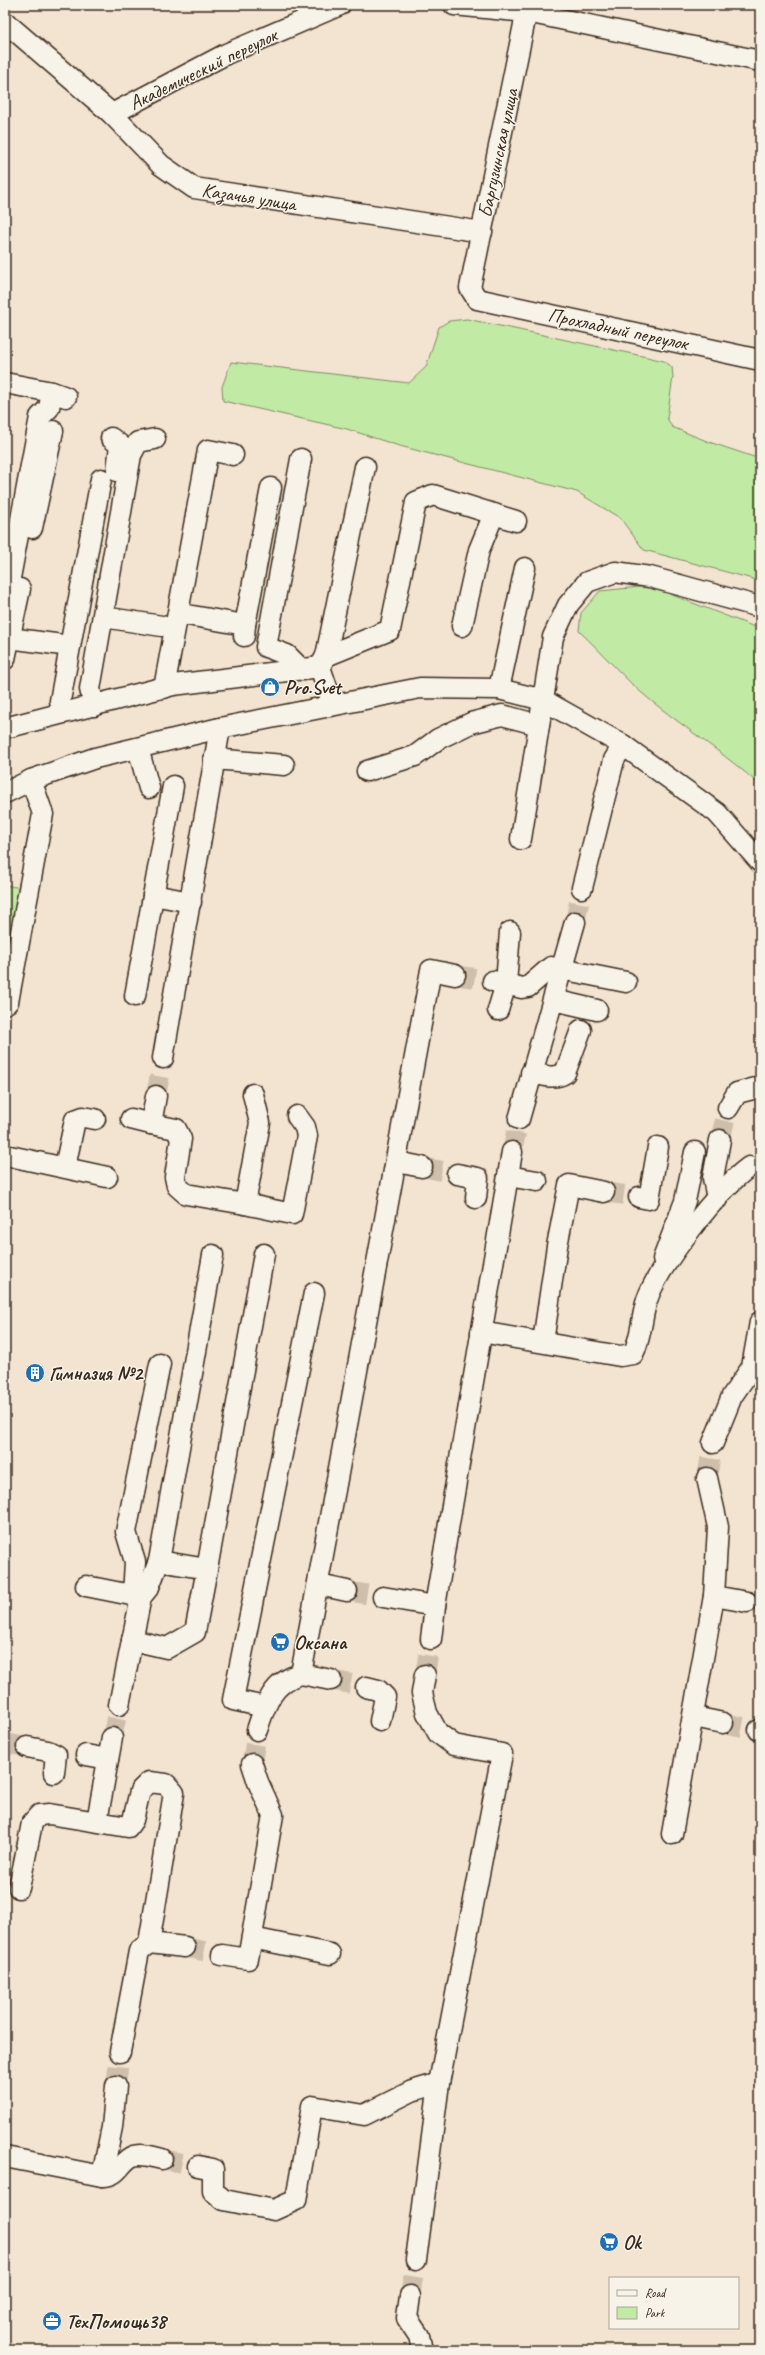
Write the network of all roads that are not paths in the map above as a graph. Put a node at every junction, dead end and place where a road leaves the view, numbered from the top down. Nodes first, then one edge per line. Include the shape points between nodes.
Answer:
1 (340, 5) edge
2 (454, 5) edge
3 (528, 9) edge
4 (5, 22) edge
5 (760, 61) edge
6 (112, 114) junction
7 (482, 232) junction
8 (477, 299) joint
9 (760, 360) edge
10 (5, 383) edge
11 (53, 431) dead end
12 (111, 438) dead end
13 (155, 439) dead end
14 (196, 442) dead end
15 (233, 455) dead end
16 (301, 459) dead end
17 (364, 467) dead end
18 (212, 470) dead end
19 (101, 479) dead end
20 (271, 488) dead end
21 (284, 512) dead end
22 (494, 514) junction
23 (516, 521) dead end
24 (525, 568) dead end
25 (5, 605) edge
26 (760, 607) edge
27 (187, 615) junction
28 (103, 617) junction
29 (162, 626) junction
30 (462, 626) dead end
31 (9, 638) junction
32 (70, 646) junction
33 (5, 659) edge
34 (316, 664) junction
35 (154, 667) dead end
36 (255, 676) junction
37 (168, 687) junction
38 (499, 689) junction
39 (543, 700) junction
40 (60, 701) dead end
41 (333, 705) junction
42 (88, 708) junction
43 (539, 724) junction
44 (5, 728) edge
45 (220, 728) junction
46 (623, 745) junction
47 (138, 748) junction
48 (214, 759) junction
49 (284, 765) dead end
50 (367, 772) dead end
51 (31, 780) junction
52 (172, 786) dead end
53 (149, 788) dead end
54 (5, 793) edge
55 (521, 839) dead end
56 (760, 862) edge
57 (582, 888) tunnel mouth
58 (153, 895) junction
59 (191, 902) junction
60 (575, 922) tunnel mouth
61 (510, 932) dead end
62 (563, 969) junction
63 (456, 975) tunnel mouth
64 (626, 982) dead end
65 (499, 983) junction
66 (134, 996) dead end
67 (554, 1000) junction
68 (5, 1004) edge
69 (498, 1010) dead end
70 (597, 1010) dead end
71 (581, 1030) dead end
72 (163, 1058) tunnel mouth
73 (531, 1073) junction
74 (760, 1087) edge
75 (253, 1094) dead end
76 (156, 1096) tunnel mouth
77 (728, 1108) tunnel mouth
78 (297, 1116) dead end
79 (95, 1119) dead end
80 (519, 1119) tunnel mouth
81 (132, 1120) dead end
82 (151, 1124) junction
83 (720, 1140) tunnel mouth
84 (658, 1147) dead end
85 (512, 1152) tunnel mouth
86 (695, 1152) dead end
87 (5, 1155) edge
88 (397, 1162) junction
89 (64, 1167) junction
90 (422, 1167) tunnel mouth
91 (749, 1167) dead end
92 (457, 1174) tunnel mouth
93 (508, 1176) junction
94 (107, 1177) dead end
95 (537, 1181) dead end
96 (604, 1192) tunnel mouth
97 (476, 1198) dead end
98 (639, 1198) dead end
99 (717, 1199) junction
100 (245, 1204) junction
101 (264, 1254) dead end
102 (213, 1255) dead end
103 (660, 1271) junction
104 (314, 1293) dead end
105 (760, 1322) edge
106 (481, 1332) junction
107 (543, 1342) junction
108 (160, 1364) dead end
109 (756, 1368) edge
110 (713, 1443) tunnel mouth
111 (707, 1478) tunnel mouth
112 (159, 1561) junction
113 (207, 1569) junction
114 (319, 1585) junction
115 (86, 1586) dead end
116 (347, 1591) tunnel mouth
117 (137, 1596) junction
118 (714, 1596) junction
119 (383, 1597) tunnel mouth
120 (747, 1602) tunnel mouth
121 (435, 1606) junction
122 (431, 1639) tunnel mouth
123 (132, 1640) junction
124 (302, 1674) junction
125 (425, 1675) tunnel mouth
126 (331, 1680) tunnel mouth
127 (366, 1687) tunnel mouth
128 (119, 1705) tunnel mouth
129 (265, 1707) junction
130 (694, 1717) junction
131 (380, 1721) dead end
132 (723, 1723) tunnel mouth
133 (257, 1730) tunnel mouth
134 (112, 1738) tunnel mouth
135 (27, 1747) tunnel mouth
136 (86, 1755) dead end
137 (108, 1759) junction
138 (252, 1764) tunnel mouth
139 (54, 1773) dead end
140 (97, 1821) junction
141 (672, 1834) dead end
142 (19, 1888) dead end
143 (252, 1938) junction
144 (150, 1943) junction
145 (185, 1947) tunnel mouth
146 (330, 1954) dead end
147 (222, 1955) tunnel mouth
148 (120, 2052) tunnel mouth
149 (439, 2083) junction
150 (116, 2086) tunnel mouth
151 (5, 2157) edge
152 (162, 2159) tunnel mouth
153 (198, 2166) tunnel mouth
154 (102, 2176) junction
155 (416, 2260) tunnel mouth
156 (410, 2296) tunnel mouth
157 (422, 2350) edge

1 - 6 street, Академический переулок via 226,54
2 - 3 street
3 - 5 street
3 - 7 street, Баргузинская улица
4 - 6 street, Казачья улица
6 - 7 street, Казачья улица via 161,165 194,188
7 - 8 street, Баргузинская улица via 470,288
8 - 9 street, Прохладный переулок
10 - 25 street via 59,394 40,417
11 - 31 street
12 - 42 street via 120,445 120,452 79,700
13 - 28 street via 138,442 131,455
14 - 29 street
15 - 37 street via 208,450
16 - 34 street via 266,647
17 - 34 street
18 - 27 street
19 - 32 street
20 - 27 street via 245,630
21 - 36 street
22 - 23 street
22 - 30 street via 479,550
22 - 34 street via 433,495 416,502 390,630
24 - 38 street
26 - 39 street via 643,576 615,572 587,582 568,605 553,637
27 - 37 street
28 - 29 street
28 - 42 street
29 - 35 street
31 - 32 street
31 - 33 street
32 - 40 street
34 - 36 street
34 - 41 street
36 - 37 street
37 - 42 street
38 - 39 street
38 - 41 street via 420,688
39 - 43 street
39 - 46 street
41 - 45 street
42 - 44 street
43 - 50 street via 502,715 471,723 438,739 415,756
43 - 55 street
45 - 47 street
45 - 48 street
46 - 56 street via 717,813
46 - 57 street via 614,760
47 - 51 street via 94,758
47 - 53 street
48 - 49 street
48 - 59 street
51 - 54 street
51 - 68 street via 44,814 9,998
52 - 58 street
58 - 59 street
58 - 66 street
59 - 72 street
60 - 62 street
61 - 65 street
62 - 64 street
62 - 65 street via 551,967 528,988
62 - 67 street
63 - 88 street via 431,970
65 - 69 street
67 - 70 street
67 - 73 street
71 - 73 street via 565,1073 559,1077 552,1077
73 - 80 street
74 - 77 street via 736,1092
75 - 100 street via 260,1124
76 - 82 street
78 - 100 street via 305,1127 307,1136 292,1214
79 - 89 street via 83,1117 75,1120
81 - 82 street
82 - 100 street via 176,1129 181,1139 175,1177 177,1186 186,1194
83 - 99 street via 713,1178
84 - 98 street via 649,1199
85 - 93 street
86 - 103 street via 685,1201 668,1242
87 - 89 street
88 - 90 street
88 - 114 street
89 - 94 street
91 - 99 street via 733,1179
92 - 97 street via 478,1178
93 - 95 street
93 - 106 street
96 - 107 street via 569,1186 556,1246
99 - 103 street
101 - 113 street
102 - 112 street
103 - 107 street via 647,1301 639,1342 633,1354 620,1356
104 - 129 street via 234,1700
105 - 109 street
106 - 107 street
106 - 121 street
108 - 117 street via 126,1532 135,1562
109 - 110 street via 732,1396
111 - 118 street via 718,1527
112 - 113 street
112 - 117 street via 149,1587
113 - 123 street via 195,1632 167,1648
114 - 116 street
114 - 124 street
115 - 117 street
117 - 123 street
118 - 120 street
118 - 130 street
119 - 121 street
121 - 122 street
123 - 128 street
124 - 126 street
124 - 129 street via 291,1676 269,1696
125 - 149 street via 422,1693 427,1713 438,1733 454,1745 502,1754
127 - 131 street via 378,1690 385,1697
129 - 133 street
130 - 132 street
130 - 141 street
134 - 137 street
135 - 139 street via 56,1755
136 - 137 street
137 - 140 street
138 - 143 street via 273,1815
140 - 142 street via 49,1814 39,1815 32,1823
140 - 144 street via 128,1827 133,1820 140,1791 149,1782 166,1784 174,1793
143 - 146 street
143 - 147 street via 248,1959
144 - 145 street
144 - 148 street via 139,1951
149 - 153 street via 412,2091 364,2115 312,2106 296,2200 285,2207 274,2210 224,2200 213,2191 213,2169
149 - 155 street
150 - 154 street via 112,2127
151 - 154 street
152 - 154 street via 144,2155 134,2156 123,2163 117,2172
156 - 157 street via 407,2318 419,2336

